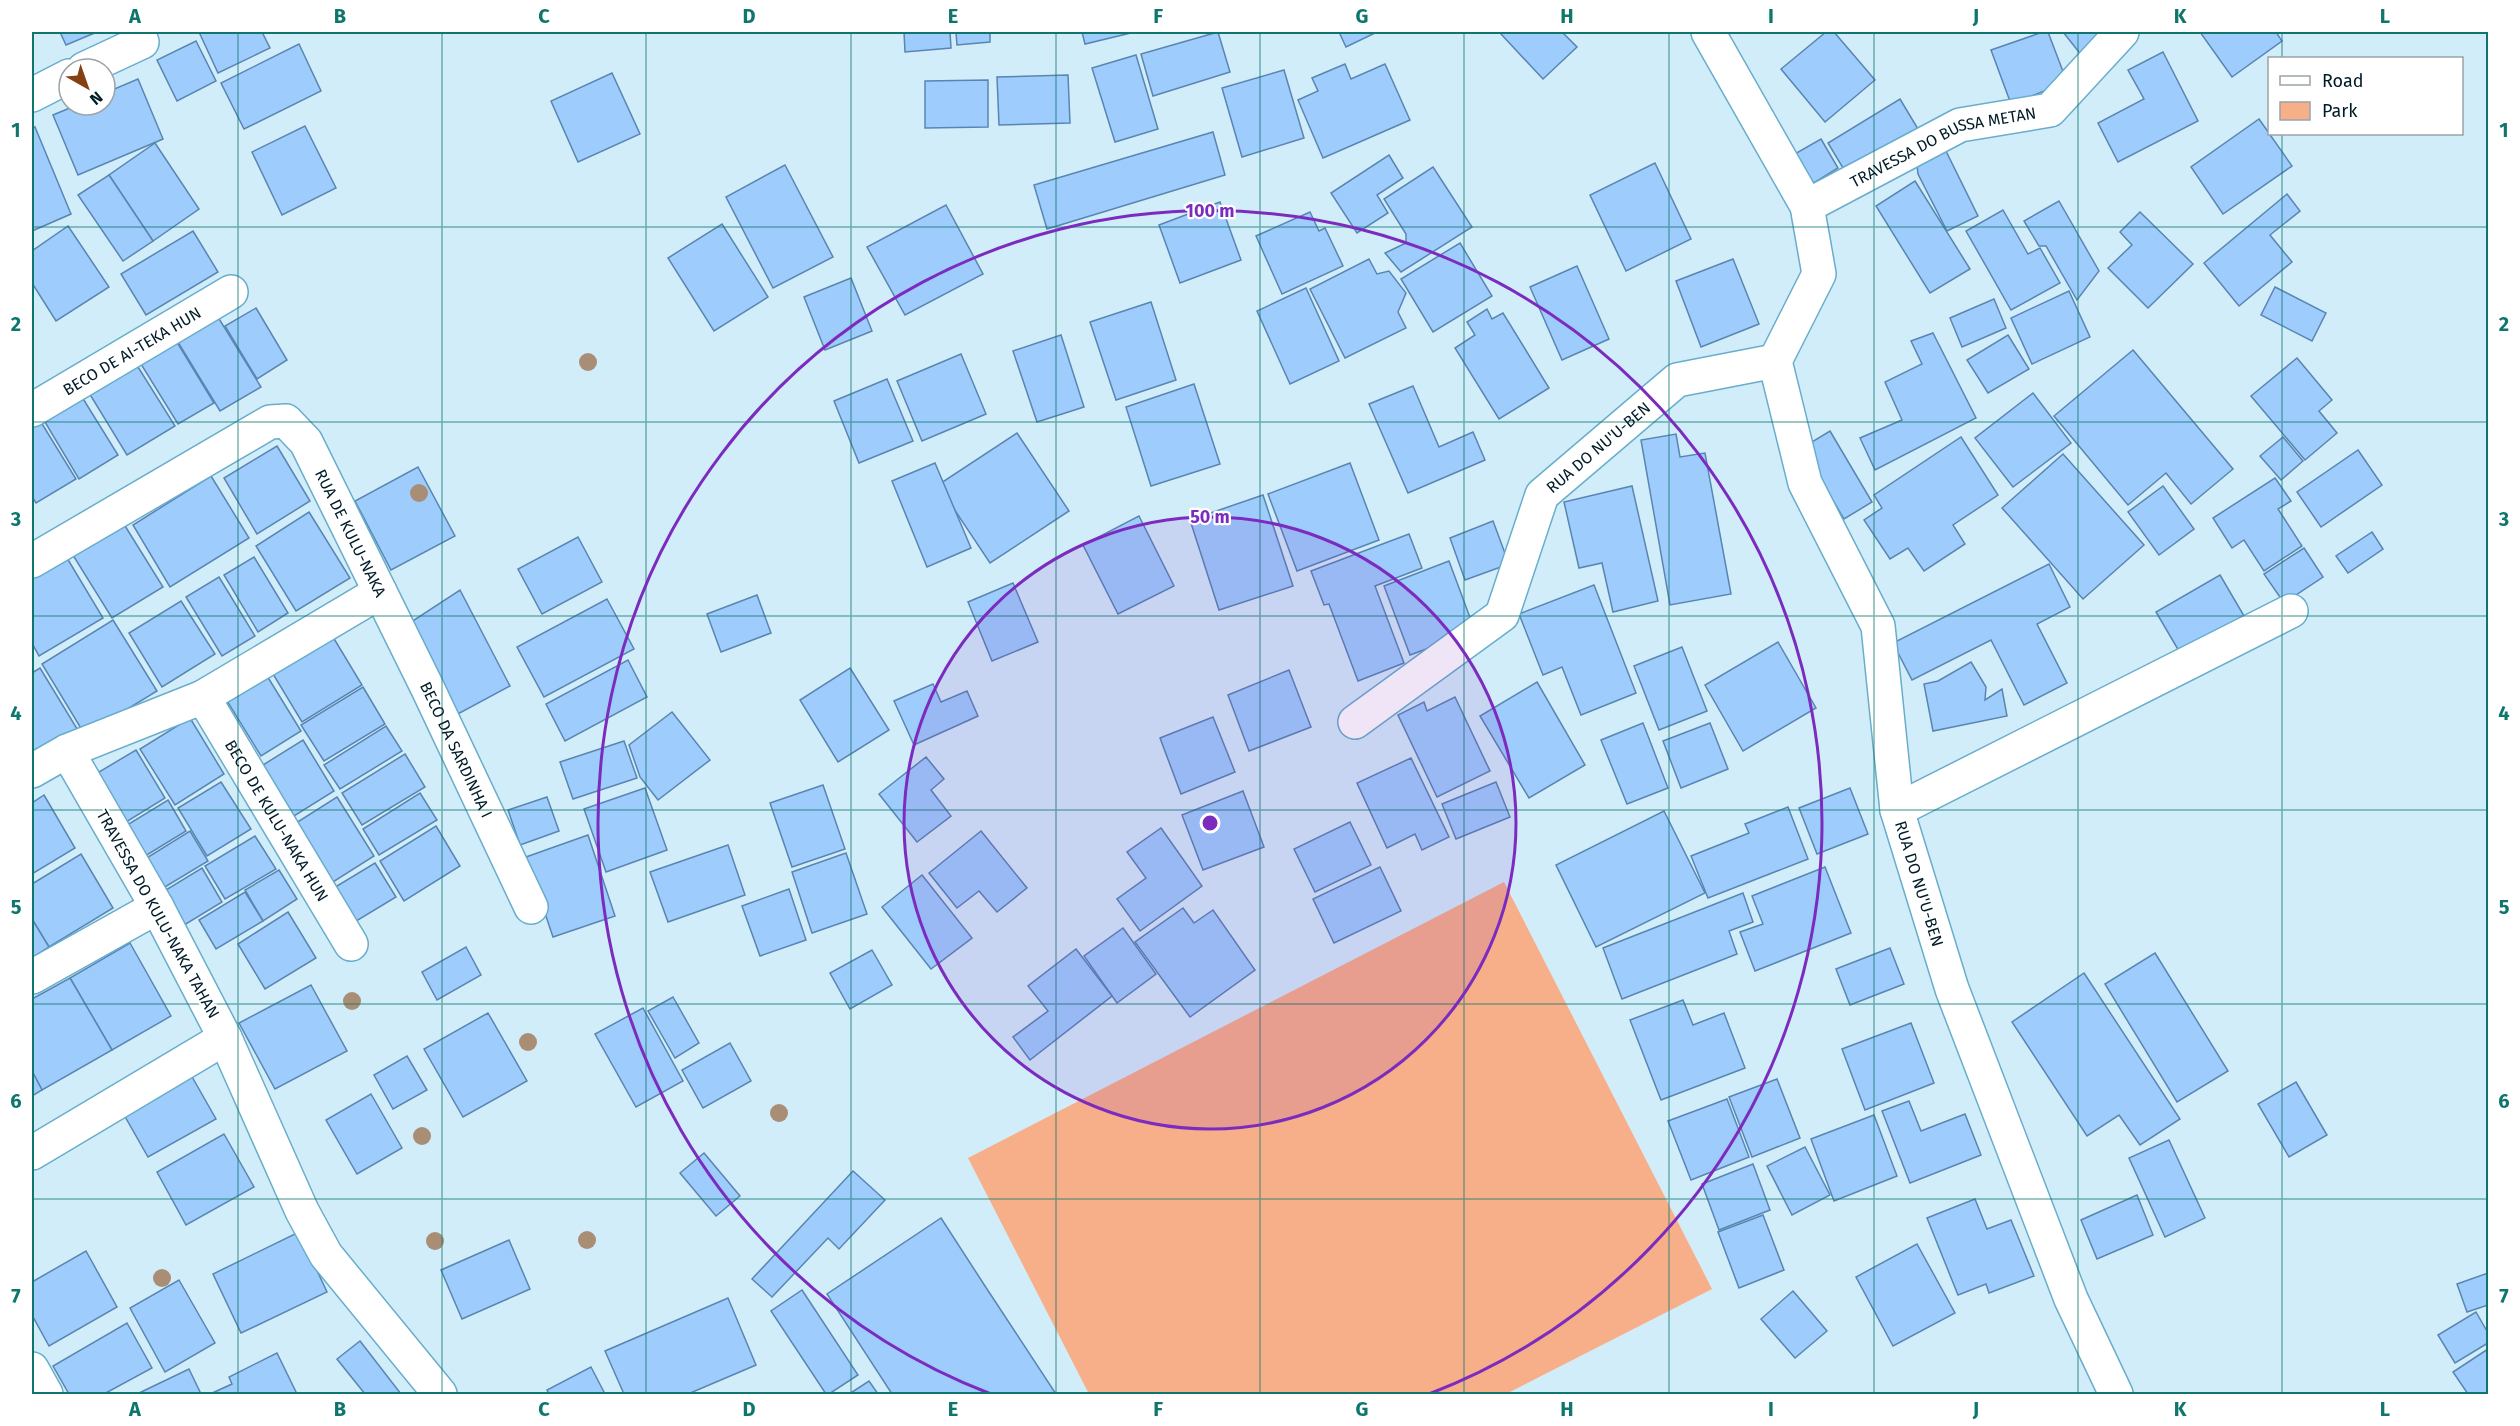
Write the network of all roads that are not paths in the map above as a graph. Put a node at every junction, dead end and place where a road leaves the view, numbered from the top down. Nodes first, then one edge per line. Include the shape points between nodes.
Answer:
1 (1708, 32) edge
2 (2122, 32) edge
3 (142, 42) dead end
4 (110, 57) edge
5 (57, 82) edge
6 (32, 94) edge
7 (1807, 206) junction
8 (231, 292) dead end
9 (1775, 361) junction
10 (32, 411) edge
11 (32, 561) edge
12 (380, 592) junction
13 (2291, 611) dead end
14 (203, 697) junction
15 (1355, 722) dead end
16 (67, 752) junction
17 (32, 771) edge
18 (1897, 810) junction
19 (157, 907) junction
20 (531, 907) dead end
21 (351, 944) dead end
22 (32, 977) edge
23 (225, 1038) junction
24 (32, 1153) edge
25 (32, 1369) edge
26 (46, 1395) edge
27 (440, 1395) edge
28 (2116, 1395) edge

1 - 7 street
2 - 7 street, TRAVESSA DO BUSSA METAN via 2050,110 1960,125
3 - 4 street
5 - 6 street
7 - 9 street via 1819,274
8 - 10 street, BECO DE AI-TEKA HUN
9 - 15 street, RUA DO NU'U-BEN via 1677,380 1542,495 1502,615
9 - 18 street, RUA DO NU'U-BEN via 1805,483 1878,626
11 - 12 street, RUA DE KULU-NAKA via 270,422 286,421 306,442
12 - 14 street, RUA DE KULU-NAKA
12 - 20 street, BECO DA SARDINHA I
13 - 18 street
14 - 16 street, RUA DE KULU-NAKA
14 - 21 street, BECO DE KULU-NAKA HUN
16 - 17 street, RUA DE KULU-NAKA
16 - 19 street, TRAVESSA DO KULU-NAKA TAHAN
18 - 28 street, RUA DO NU'U-BEN via 1952,989 2071,1299
19 - 22 street
19 - 23 street, TRAVESSA DO KULU-NAKA TAHAN
23 - 24 street, TRAVESSA DO KULU-NAKA TAHAN
23 - 27 street via 302,1211 326,1255
25 - 26 street

